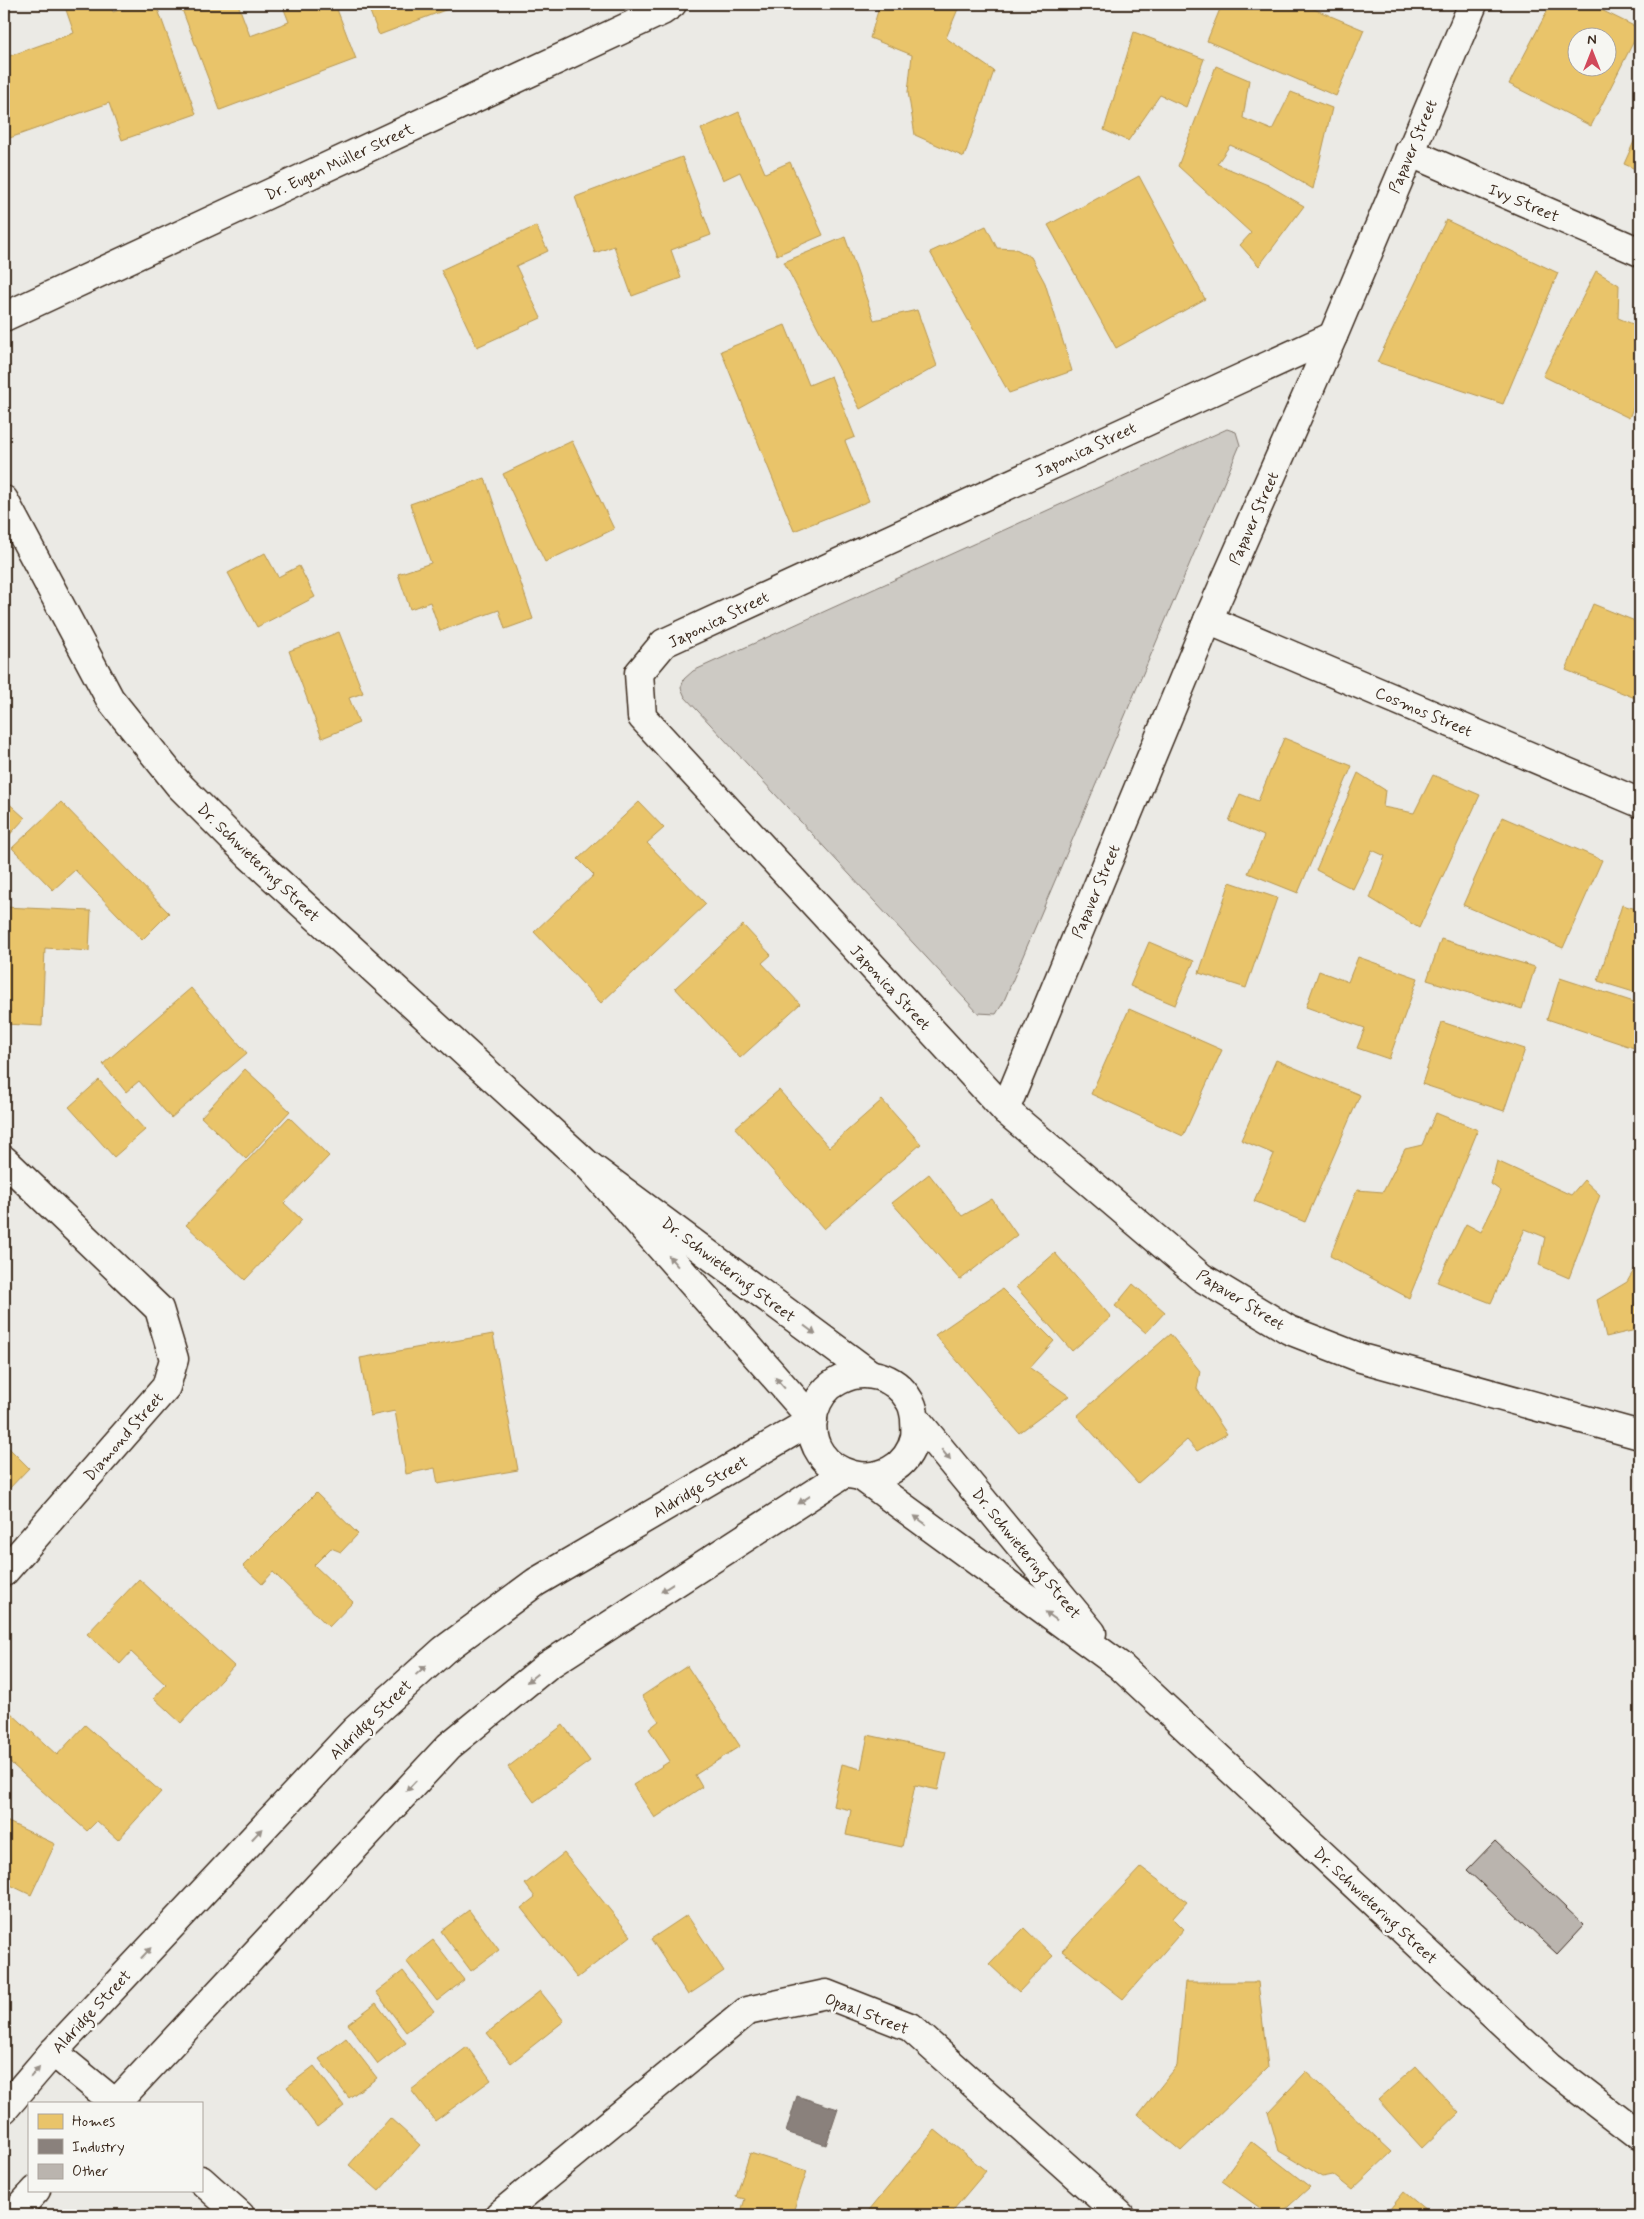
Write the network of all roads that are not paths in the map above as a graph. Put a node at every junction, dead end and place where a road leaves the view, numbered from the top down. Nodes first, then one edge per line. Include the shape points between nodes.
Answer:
1 (672, 4) edge
2 (1473, 4) edge
3 (1409, 152) junction
4 (1640, 252) edge
5 (4, 317) edge
6 (1333, 336) junction
7 (4, 500) edge
8 (1208, 620) junction
9 (1640, 802) edge
10 (1004, 1110) junction
11 (4, 1160) edge
12 (588, 1165) junction
13 (870, 1374) junction
14 (915, 1418) junction
15 (812, 1420) junction
16 (1640, 1435) edge
17 (853, 1475) junction
18 (4, 1572) edge
19 (1119, 1665) junction
20 (52, 2052) junction
21 (115, 2102) edge
22 (117, 2102) edge
23 (4, 2109) edge
24 (1640, 2136) edge
25 (202, 2181) edge
26 (34, 2192) edge
27 (13, 2215) edge
28 (240, 2215) edge
29 (499, 2215) edge
30 (1120, 2215) edge

1 - 5 street, Dr. Eugen Müller Street
2 - 3 street, Papaver Street
3 - 4 street, Ivy Street
3 - 6 street, Papaver Street
6 - 8 street, Papaver Street
6 - 10 street, Japonica Street via 664,643 639,673 642,717
7 - 12 street, Dr. Schwietering Street via 110,699 179,785 250,856
8 - 9 street, Cosmos Street
8 - 10 street, Papaver Street
10 - 16 street, Papaver Street via 1201,1277 1289,1330 1361,1358
11 - 18 street, Diamond Street via 159,1309 174,1359 166,1387
12 -> 13 street, Dr. Schwietering Street
15 -> 12 street, Dr. Schwietering Street
13 - 14 street via 899,1387 910,1401
13 - 15 street via 853,1374 838,1380 816,1404
14 - 17 street via 915,1436 908,1453 896,1466 880,1474
14 -> 19 street, Dr. Schwietering Street
15 - 17 street via 813,1436 819,1451 830,1464
20 -> 15 street, Aldridge Street via 354,1731 444,1650 536,1582
19 -> 17 street, Dr. Schwietering Street
17 -> 22 street via 547,1666 448,1746
19 - 24 street, Dr. Schwietering Street via 1549,2066
20 - 21 street
23 -> 20 street, Aldridge Street
25 - 28 street
26 - 27 street
29 - 30 street, Opaal Street via 747,2011 826,1994 910,2027

